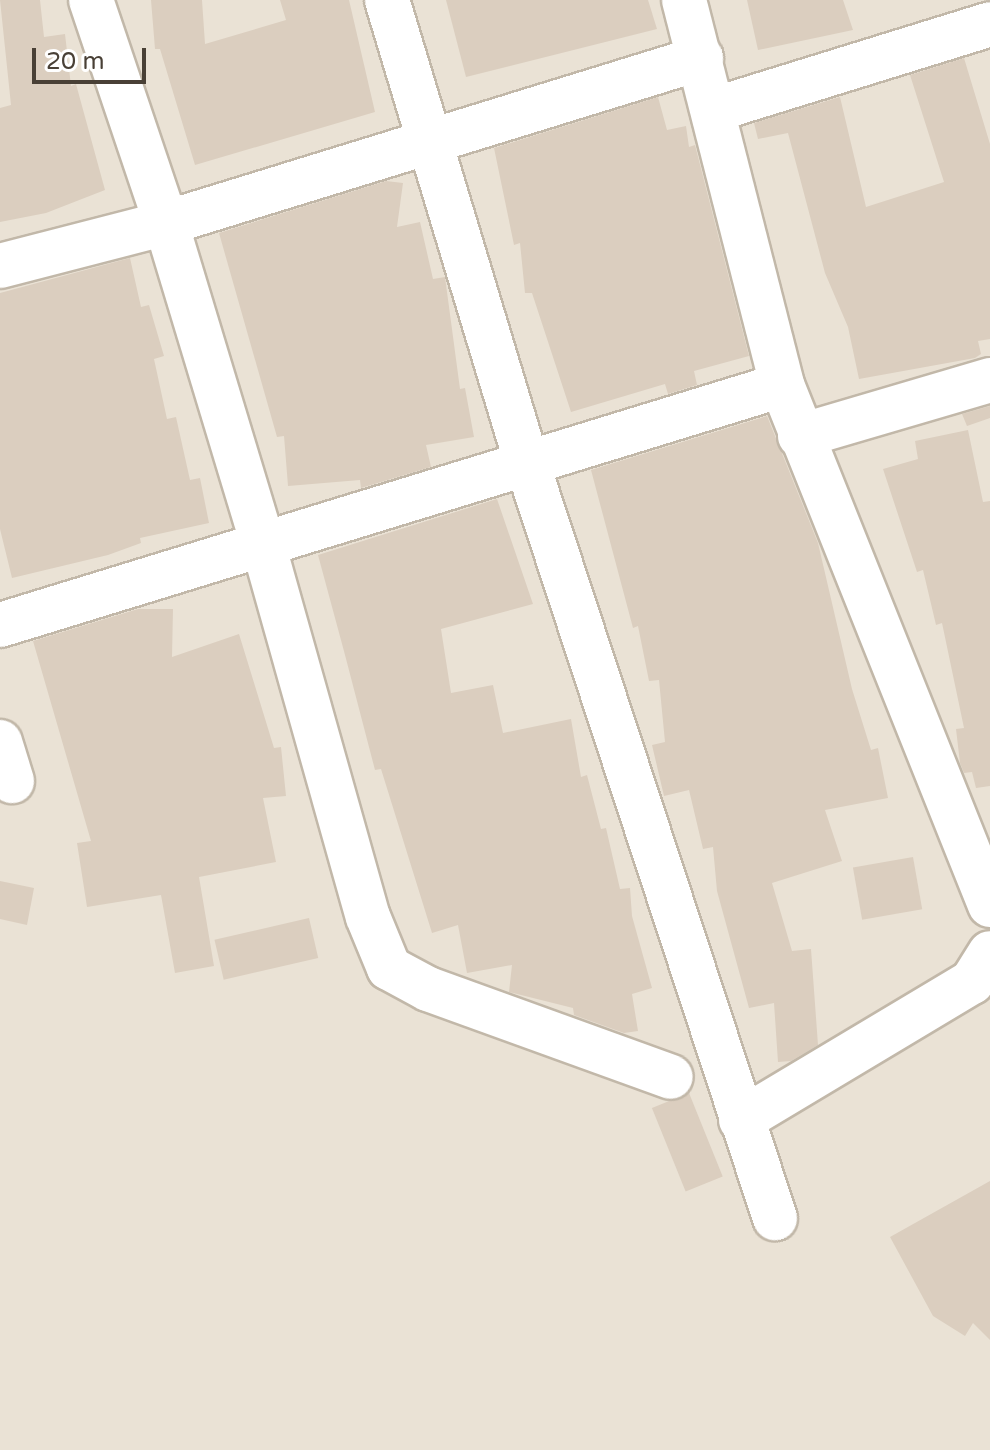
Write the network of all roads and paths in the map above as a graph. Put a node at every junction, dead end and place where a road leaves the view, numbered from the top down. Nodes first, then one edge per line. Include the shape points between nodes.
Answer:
1 (91, 0) edge
2 (387, 0) edge
3 (684, 0) edge
4 (990, 24) edge
5 (701, 58) junction
6 (713, 110) junction
7 (431, 141) junction
8 (166, 223) junction
9 (0, 266) edge
10 (990, 380) edge
11 (782, 385) junction
12 (800, 436) junction
13 (527, 463) junction
14 (263, 544) junction
15 (0, 625) edge
16 (990, 905) edge
17 (990, 953) edge
18 (671, 1077) dead end
19 (741, 1120) junction
20 (775, 1218) dead end

1 - 8 street
2 - 7 street
3 - 5 street
4 - 6 street
5 - 6 street
5 - 7 street
6 - 11 street
7 - 8 street
7 - 13 street
8 - 9 street
8 - 14 street
10 - 12 street
11 - 12 street
11 - 13 street
12 - 16 street
13 - 14 street
13 - 19 street
14 - 15 street
14 - 18 street via 368,917 389,968 428,989
17 - 19 street via 972,982
19 - 20 street

